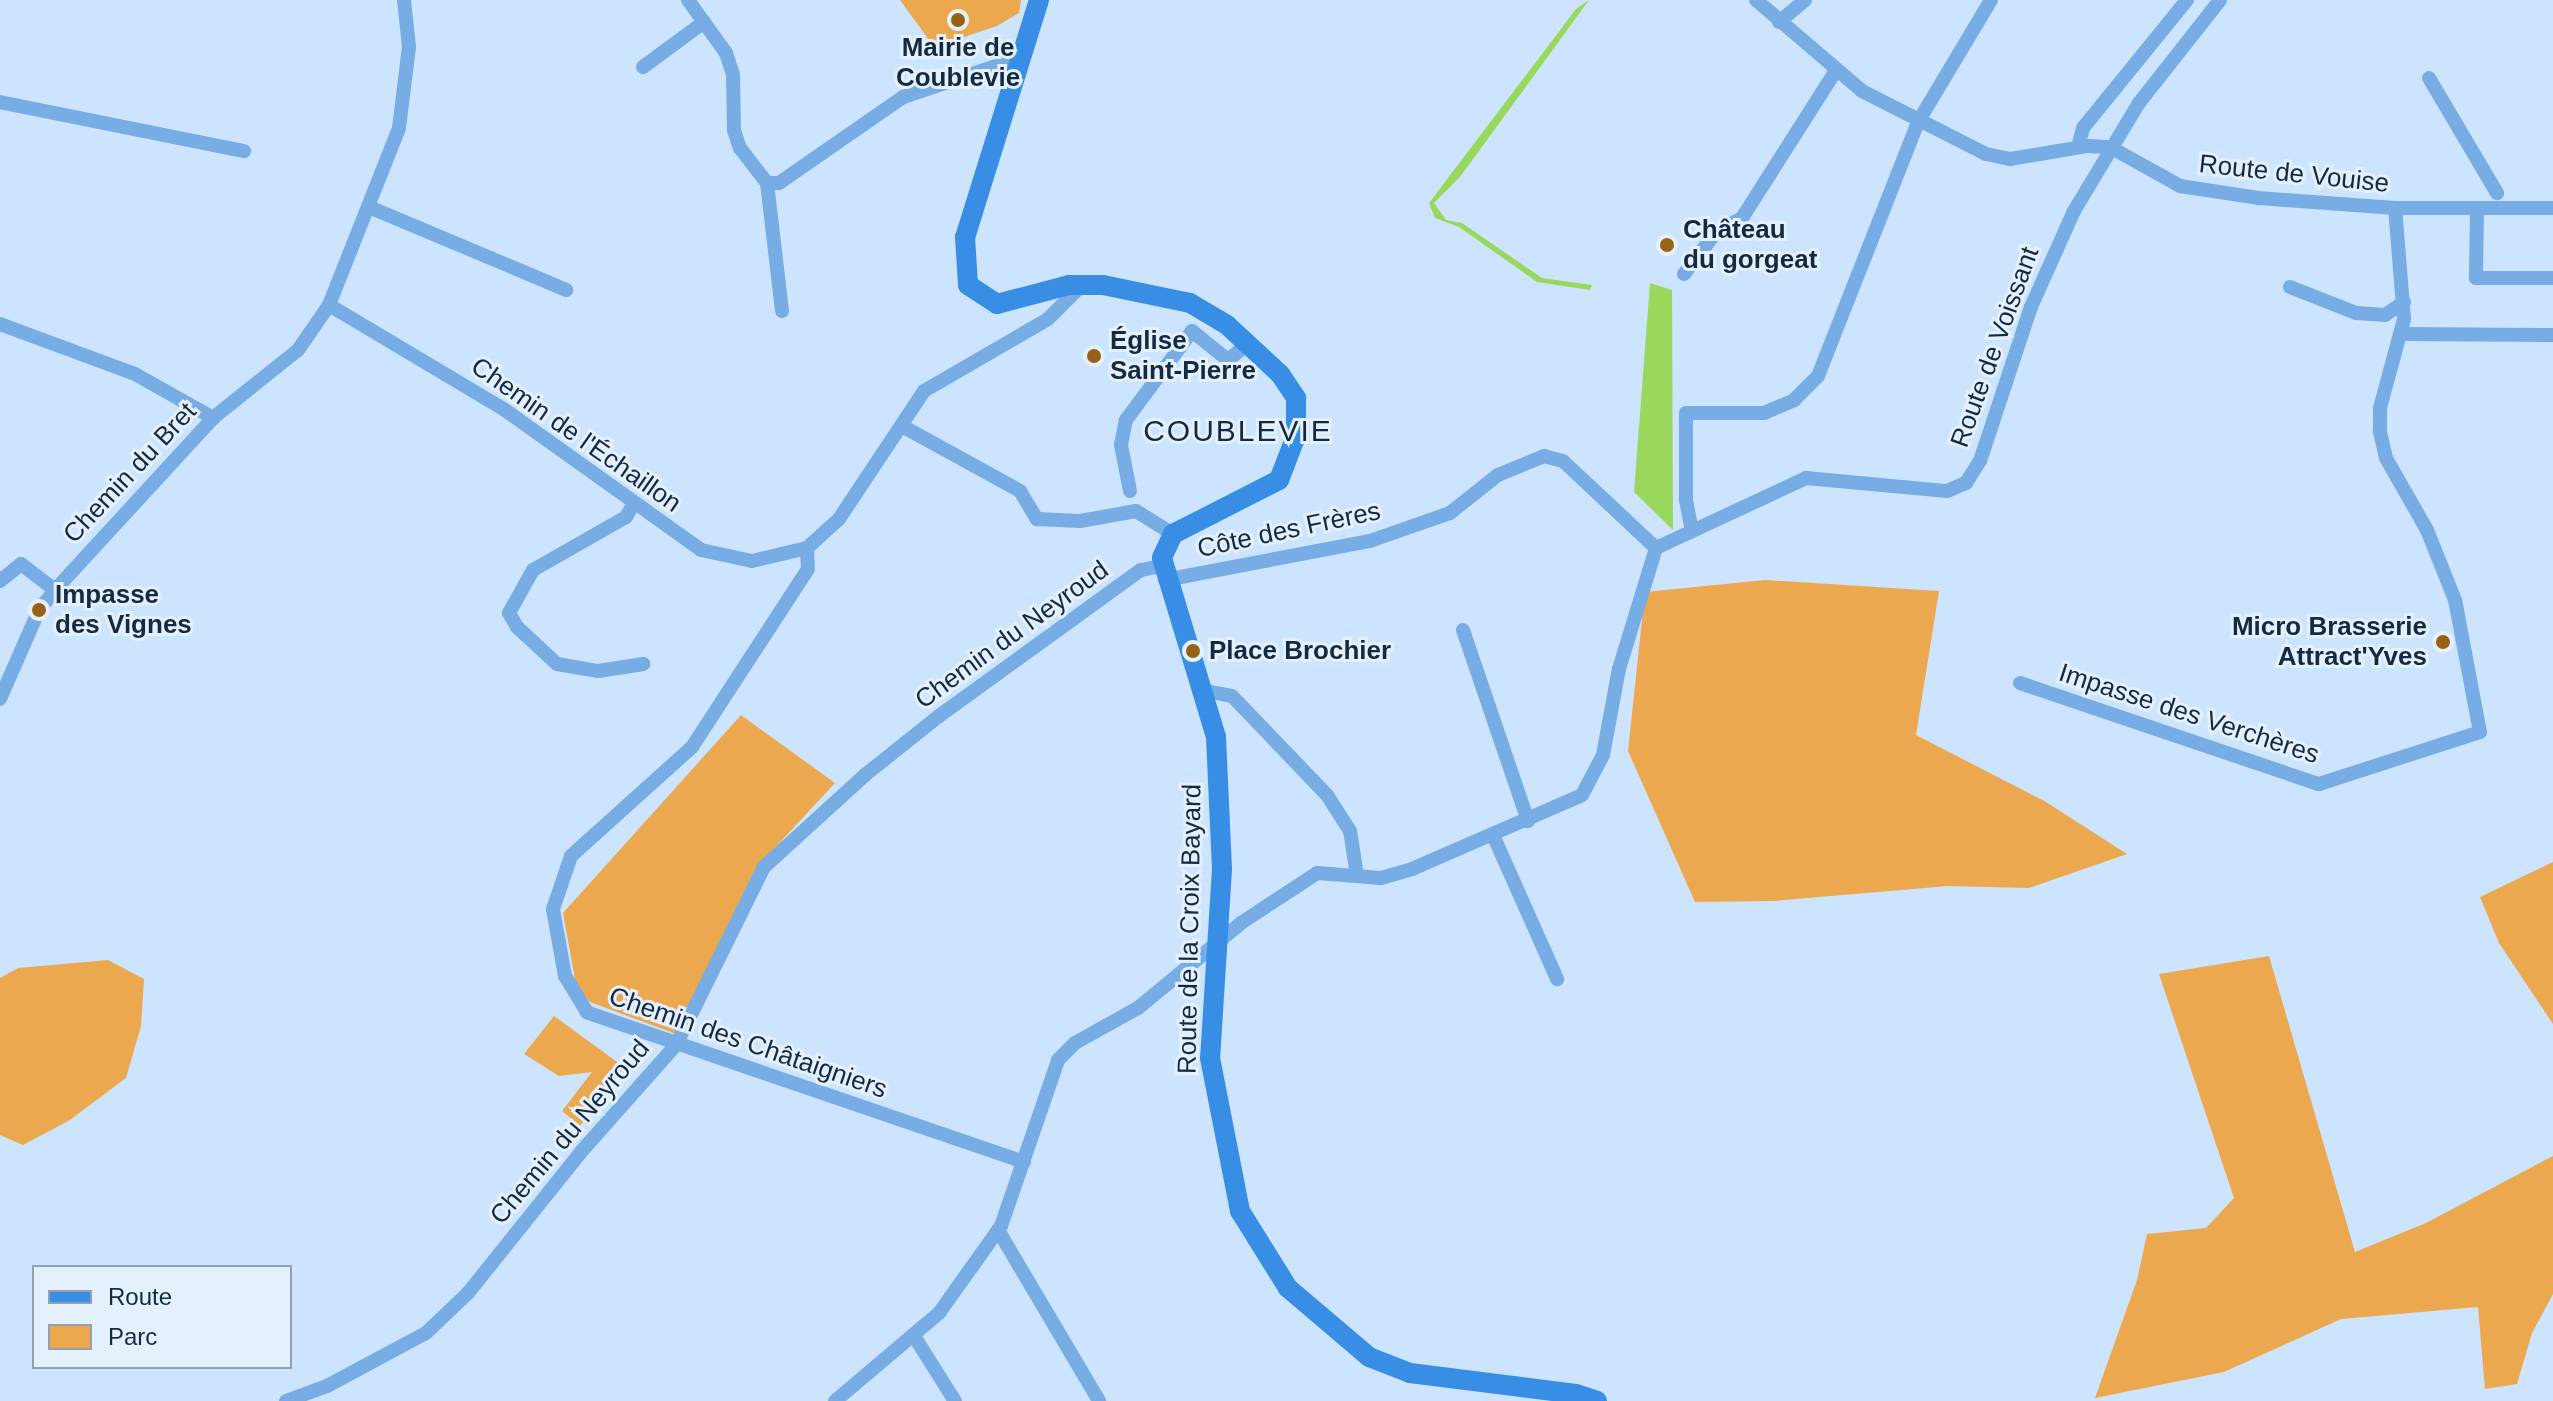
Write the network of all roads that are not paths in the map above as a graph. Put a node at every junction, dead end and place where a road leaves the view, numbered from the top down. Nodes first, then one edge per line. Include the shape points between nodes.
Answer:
1 (404, 0) edge
2 (688, 0) edge
3 (1039, 0) edge
4 (1756, 0) edge
5 (1805, 0) edge
6 (1991, 0) edge
7 (2187, 0) edge
8 (2220, 0) edge
9 (704, 22) junction
10 (1779, 22) junction
11 (1020, 58) junction
12 (643, 67) dead end
13 (1835, 72) junction
14 (2429, 78) dead end
15 (0, 102) edge
16 (1918, 122) junction
17 (2078, 147) junction
18 (2110, 147) junction
19 (244, 151) dead end
20 (767, 183) junction
21 (2497, 193) dead end
22 (369, 207) junction
23 (2395, 208) junction
24 (2553, 208) edge
25 (2477, 211) junction
26 (1684, 274) dead end
27 (2553, 278) edge
28 (1082, 285) junction
29 (2290, 287) dead end
30 (566, 290) dead end
31 (2404, 302) junction
32 (329, 305) junction
33 (782, 311) dead end
34 (0, 324) edge
35 (2401, 334) junction
36 (2553, 335) edge
37 (1248, 344) junction
38 (213, 418) junction
39 (902, 426) junction
40 (1130, 491) dead end
41 (633, 505) junction
42 (1692, 531) junction
43 (1173, 534) junction
44 (807, 548) junction
45 (1656, 548) junction
46 (1163, 568) junction
47 (0, 581) edge
48 (55, 590) junction
49 (1463, 630) dead end
50 (643, 664) dead end
51 (2020, 683) dead end
52 (1206, 691) junction
53 (0, 699) edge
54 (1528, 821) junction
55 (1493, 835) junction
56 (1357, 875) junction
57 (1215, 944) junction
58 (1557, 979) dead end
59 (676, 1045) junction
60 (1024, 1162) junction
61 (998, 1230) junction
62 (914, 1336) junction
63 (286, 1401) edge
64 (835, 1401) edge
65 (955, 1401) edge
66 (1099, 1401) edge
67 (1597, 1401) edge

1 - 22 street, Chemin du Bret via 409,47 403,108
2 - 9 street
3 - 11 main road
4 - 10 street, Route de Vouise
5 - 10 street
6 - 16 street
7 - 17 street via 2083,128
8 - 18 street, Route de Voissant
9 - 12 street
9 - 20 street via 726,53 733,74 734,130 740,148
10 - 13 street, Route de Vouise
11 - 20 street via 903,97 779,183
11 - 28 main road via 965,237 963,272 975,294 997,304
13 - 16 street, Route de Vouise
13 - 26 street via 1742,218 1717,231
14 - 21 street
15 - 19 street
16 - 17 street, Route de Vouise via 1986,154 2010,159
16 - 42 street via 1818,376 1794,400 1764,413 1686,413 1686,499
17 - 18 street, Route de Vouise
18 - 23 street, Route de Vouise via 2180,186
18 - 42 street, Route de Voissant via 2050,257 1980,461 1966,483 1947,491 1806,478
20 - 33 street
22 - 30 street
22 - 32 street, Chemin du Bret
23 - 25 street, Route de Vouise
23 - 31 street
24 - 25 street, Route de Vouise
25 - 27 street via 2476,278
28 - 37 main road via 1137,289 1190,303
28 - 39 street via 1048,319 924,391
29 - 31 street via 2356,313 2385,315
31 - 35 street
32 - 38 street, Chemin du Bret via 298,350
32 - 41 street, Chemin de l'Échaillon via 505,410
34 - 38 street via 135,374
35 - 36 street
35 - 51 street, Impasse des Verchères via 2380,408 2380,431 2386,458 2427,530 2455,600 2480,732 2319,784
37 - 40 street via 1228,360 1192,331 1126,420 1121,445
37 - 43 main road via 1296,398 1286,471 1267,488
38 - 48 street, Chemin du Bret
39 - 43 street via 1020,491 1037,519 1080,521 1136,511
39 - 44 street via 839,519
41 - 44 street, Chemin de l'Échaillon via 717,557 752,561
41 - 50 street via 626,517 533,570 509,613 557,664 598,671
42 - 45 street, Route de Voissant
43 - 46 main road
44 - 59 street, Chemin des Châtaigniers via 808,569 692,747 571,856 559,879 553,909 572,994 587,1012
45 - 46 street, Côte des Frères via 1563,461 1544,456 1498,475 1450,513 1370,541
45 - 54 street via 1619,669 1603,755 1582,795
46 - 52 main road, Route de la Croix Bayard
46 - 59 street, Chemin du Neyroud via 1141,570 939,716 764,867
47 - 48 street via 21,564
48 - 53 street, Chemin du Bret via 39,610
49 - 54 street
52 - 56 street via 1232,696 1327,795 1350,831
52 - 57 main road, Route de la Croix Bayard via 1223,794
54 - 55 street
55 - 56 street via 1412,869 1381,878
55 - 58 street
56 - 57 street via 1317,873
57 - 60 street via 1138,1008 1075,1043 1058,1060
57 - 67 main road, Route de la Croix Bayard via 1210,1058 1220,1129 1240,1211 1288,1288 1337,1334 1389,1367
59 - 60 street, Chemin des Châtaigniers
59 - 63 street, Chemin du Neyroud via 580,1153 468,1293 426,1333 327,1386
60 - 61 street
61 - 62 street via 939,1313
61 - 66 street
62 - 64 street
62 - 65 street

